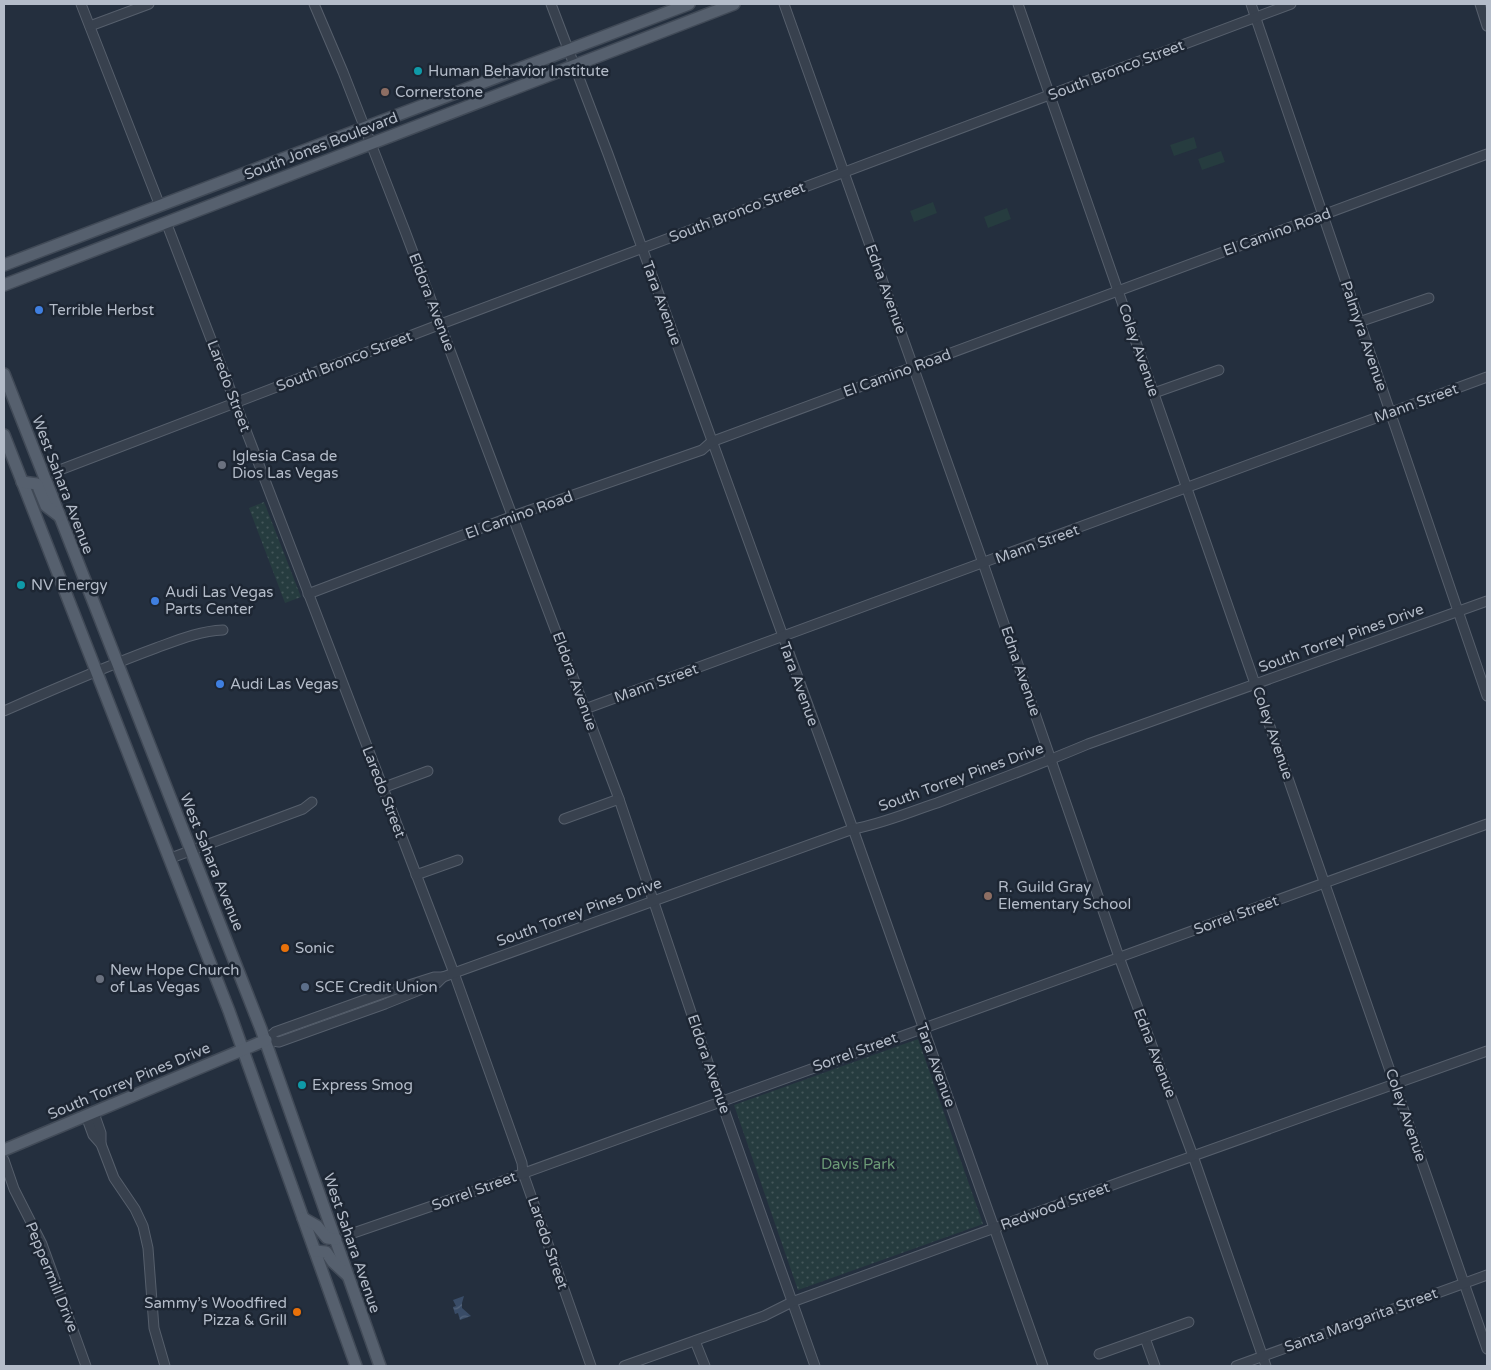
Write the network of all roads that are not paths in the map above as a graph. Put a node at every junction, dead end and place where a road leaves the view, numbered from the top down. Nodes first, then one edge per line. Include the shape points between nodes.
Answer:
1 (80, 4) edge
2 (150, 4) edge
3 (314, 4) edge
4 (551, 4) edge
5 (689, 4) edge
6 (734, 4) edge
7 (784, 4) edge
8 (1018, 4) edge
9 (1251, 4) edge
10 (1291, 4) edge
11 (1480, 4) edge
12 (1255, 17) junction
13 (90, 26) junction
14 (1487, 26) edge
15 (569, 50) junction
16 (575, 65) junction
17 (1050, 95) junction
18 (366, 128) junction
19 (371, 143) junction
20 (1487, 154) edge
21 (845, 172) junction
22 (203, 190) junction
23 (160, 206) junction
24 (1322, 215) junction
25 (166, 222) junction
26 (642, 248) junction
27 (4, 265) edge
28 (4, 285) edge
29 (1118, 290) junction
30 (1429, 298) dead end
31 (1359, 322) junction
32 (441, 324) junction
33 (914, 367) junction
34 (1219, 370) dead end
35 (4, 374) edge
36 (1487, 377) edge
37 (1154, 394) junction
38 (235, 403) junction
39 (1390, 412) junction
40 (4, 434) edge
41 (711, 442) junction
42 (44, 476) junction
43 (22, 482) junction
44 (1187, 488) junction
45 (59, 516) junction
46 (513, 516) junction
47 (983, 563) junction
48 (308, 594) junction
49 (1487, 601) edge
50 (1458, 611) junction
51 (222, 630) dead end
52 (782, 637) junction
53 (116, 663) junction
54 (96, 671) junction
55 (1256, 684) junction
56 (1487, 696) edge
57 (585, 709) junction
58 (4, 711) edge
59 (1052, 759) junction
60 (428, 771) dead end
61 (382, 788) junction
62 (619, 799) junction
63 (312, 802) dead end
64 (564, 819) dead end
65 (1487, 824) edge
66 (853, 830) junction
67 (191, 851) junction
68 (171, 858) junction
69 (458, 860) dead end
70 (416, 875) junction
71 (1324, 882) junction
72 (653, 901) junction
73 (1119, 957) junction
74 (454, 973) junction
75 (443, 977) junction
76 (381, 994) junction
77 (385, 1004) junction
78 (922, 1028) junction
79 (266, 1040) junction
80 (244, 1049) junction
81 (1487, 1051) edge
82 (1395, 1084) junction
83 (721, 1101) junction
84 (90, 1115) junction
85 (4, 1150) edge
86 (1193, 1156) junction
87 (4, 1160) edge
88 (523, 1173) junction
89 (303, 1218) junction
90 (994, 1228) junction
91 (336, 1240) junction
92 (315, 1251) junction
93 (1487, 1275) edge
94 (348, 1276) junction
95 (1464, 1283) junction
96 (792, 1302) junction
97 (1189, 1322) dead end
98 (1145, 1338) junction
99 (695, 1341) junction
100 (1487, 1349) edge
101 (1099, 1354) dead end
102 (1262, 1357) junction
103 (86, 1366) edge
104 (165, 1366) edge
105 (356, 1366) edge
106 (380, 1366) edge
107 (591, 1366) edge
108 (624, 1366) edge
109 (705, 1366) edge
110 (815, 1366) edge
111 (1043, 1366) edge
112 (1155, 1366) edge
113 (1236, 1366) edge
114 (1266, 1366) edge

1 - 13 street
2 - 13 street
3 - 18 street, Eldora Avenue
4 - 15 street, Tara Avenue
5 - 15 main road, South Jones Boulevard
6 - 16 main road, South Jones Boulevard
7 - 21 street, Edna Avenue
8 - 17 street, Coley Avenue
9 - 12 street, Palmyra Avenue
10 - 12 street, South Bronco Street
11 - 14 street
12 - 17 street, South Bronco Street
12 - 24 street, Palmyra Avenue
13 - 23 street
15 - 16 street, Tara Avenue
15 - 18 main road, South Jones Boulevard
16 - 19 main road, South Jones Boulevard
16 - 26 street, Tara Avenue
17 - 21 street, South Bronco Street
17 - 29 street, Coley Avenue
18 - 19 street, Eldora Avenue
18 - 22 main road, South Jones Boulevard
19 - 25 main road, South Jones Boulevard
19 - 32 street, Eldora Avenue
20 - 24 street, El Camino Road
21 - 26 street, South Bronco Street
21 - 33 street, Edna Avenue
22 - 23 main road, South Jones Boulevard
22 - 25 main road via 186,207 170,213
23 - 27 main road, South Jones Boulevard
24 - 29 street, El Camino Road
24 - 31 street, Palmyra Avenue
25 - 28 main road, South Jones Boulevard
25 - 38 street, Laredo Street
26 - 32 street, South Bronco Street
26 - 41 street, Tara Avenue
29 - 33 street, El Camino Road
29 - 37 street, Coley Avenue
30 - 31 street
31 - 39 street, Palmyra Avenue
32 - 38 street, South Bronco Street
32 - 46 street, Eldora Avenue
33 - 41 street, El Camino Road
33 - 47 street, Edna Avenue
34 - 37 street
35 - 42 main road, West Sahara Avenue
36 - 39 street, Mann Street
37 - 44 street, Coley Avenue
38 - 42 street, South Bronco Street
38 - 48 street, Laredo Street
39 - 44 street, Mann Street
39 - 50 street, Palmyra Avenue
40 - 43 main road
41 - 46 street, El Camino Road via 702,450
41 - 52 street, Tara Avenue
42 - 45 main road, West Sahara Avenue
43 - 45 main road via 36,484 46,506
43 - 54 main road
44 - 47 street, Mann Street
44 - 55 street, Coley Avenue
45 - 53 main road, West Sahara Avenue
46 - 48 street, El Camino Road
46 - 57 street, Eldora Avenue
47 - 52 street, Mann Street
47 - 59 street, Edna Avenue
48 - 61 street, Laredo Street
49 - 50 street, South Torrey Pines Drive
50 - 55 street, South Torrey Pines Drive
50 - 56 street, Palmyra Avenue
51 - 53 street via 206,631
52 - 57 street, Mann Street
52 - 66 street, Tara Avenue
53 - 54 street
53 - 67 main road, West Sahara Avenue
54 - 58 street
54 - 68 main road
55 - 59 street, South Torrey Pines Drive
55 - 71 street, Coley Avenue
57 - 62 street, Eldora Avenue
59 - 66 street, South Torrey Pines Drive
59 - 73 street, Edna Avenue
60 - 61 street
61 - 70 street, Laredo Street
62 - 64 street
62 - 72 street, Eldora Avenue
63 - 67 street via 303,809
65 - 71 street, Sorrel Street
66 - 72 street, South Torrey Pines Drive
66 - 78 street, Tara Avenue
67 - 68 street
67 - 79 main road, West Sahara Avenue
68 - 80 main road
69 - 70 street
70 - 74 street, Laredo Street
71 - 73 street, Sorrel Street
71 - 82 street, Coley Avenue
72 - 74 street, South Torrey Pines Drive
72 - 83 street, Eldora Avenue
73 - 78 street, Sorrel Street
73 - 86 street, Edna Avenue
74 - 75 street, South Torrey Pines Drive
74 - 88 street, Laredo Street
75 - 76 street, South Torrey Pines Drive
75 - 77 street, South Torrey Pines Drive via 437,983
76 - 77 street
76 - 79 street, South Torrey Pines Drive via 276,1032
77 - 79 street, South Torrey Pines Drive via 279,1042
78 - 83 street, Sorrel Street
78 - 90 street, Tara Avenue
79 - 80 main road, South Torrey Pines Drive
79 - 91 main road, West Sahara Avenue
80 - 84 main road, South Torrey Pines Drive
80 - 89 main road
81 - 82 street, Redwood Street
82 - 86 street, Redwood Street
82 - 95 street, Coley Avenue
83 - 88 street, Sorrel Street
83 - 96 street, Eldora Avenue
84 - 85 main road, South Torrey Pines Drive
84 - 104 street via 93,1135 143,1226 148,1248 154,1328
86 - 90 street, Redwood Street
86 - 102 street, Edna Avenue
87 - 103 street, Peppermill Drive via 14,1189 42,1244
88 - 91 street, Sorrel Street
88 - 107 street, Laredo Street
89 - 91 main road via 317,1226 327,1238
89 - 92 main road
90 - 96 street, Redwood Street
90 - 111 street, Tara Avenue
91 - 94 main road, West Sahara Avenue
92 - 94 main road via 326,1252
92 - 105 main road
93 - 95 street, Santa Margarita Street
94 - 106 main road, West Sahara Avenue
95 - 100 street, Coley Avenue
95 - 102 street, Santa Margarita Street
96 - 99 street, Redwood Street via 764,1316
96 - 110 street, Eldora Avenue
97 - 98 street
98 - 101 street
98 - 112 street
99 - 108 street, Redwood Street
99 - 109 street
102 - 113 street, Santa Margarita Street
102 - 114 street, Edna Avenue

